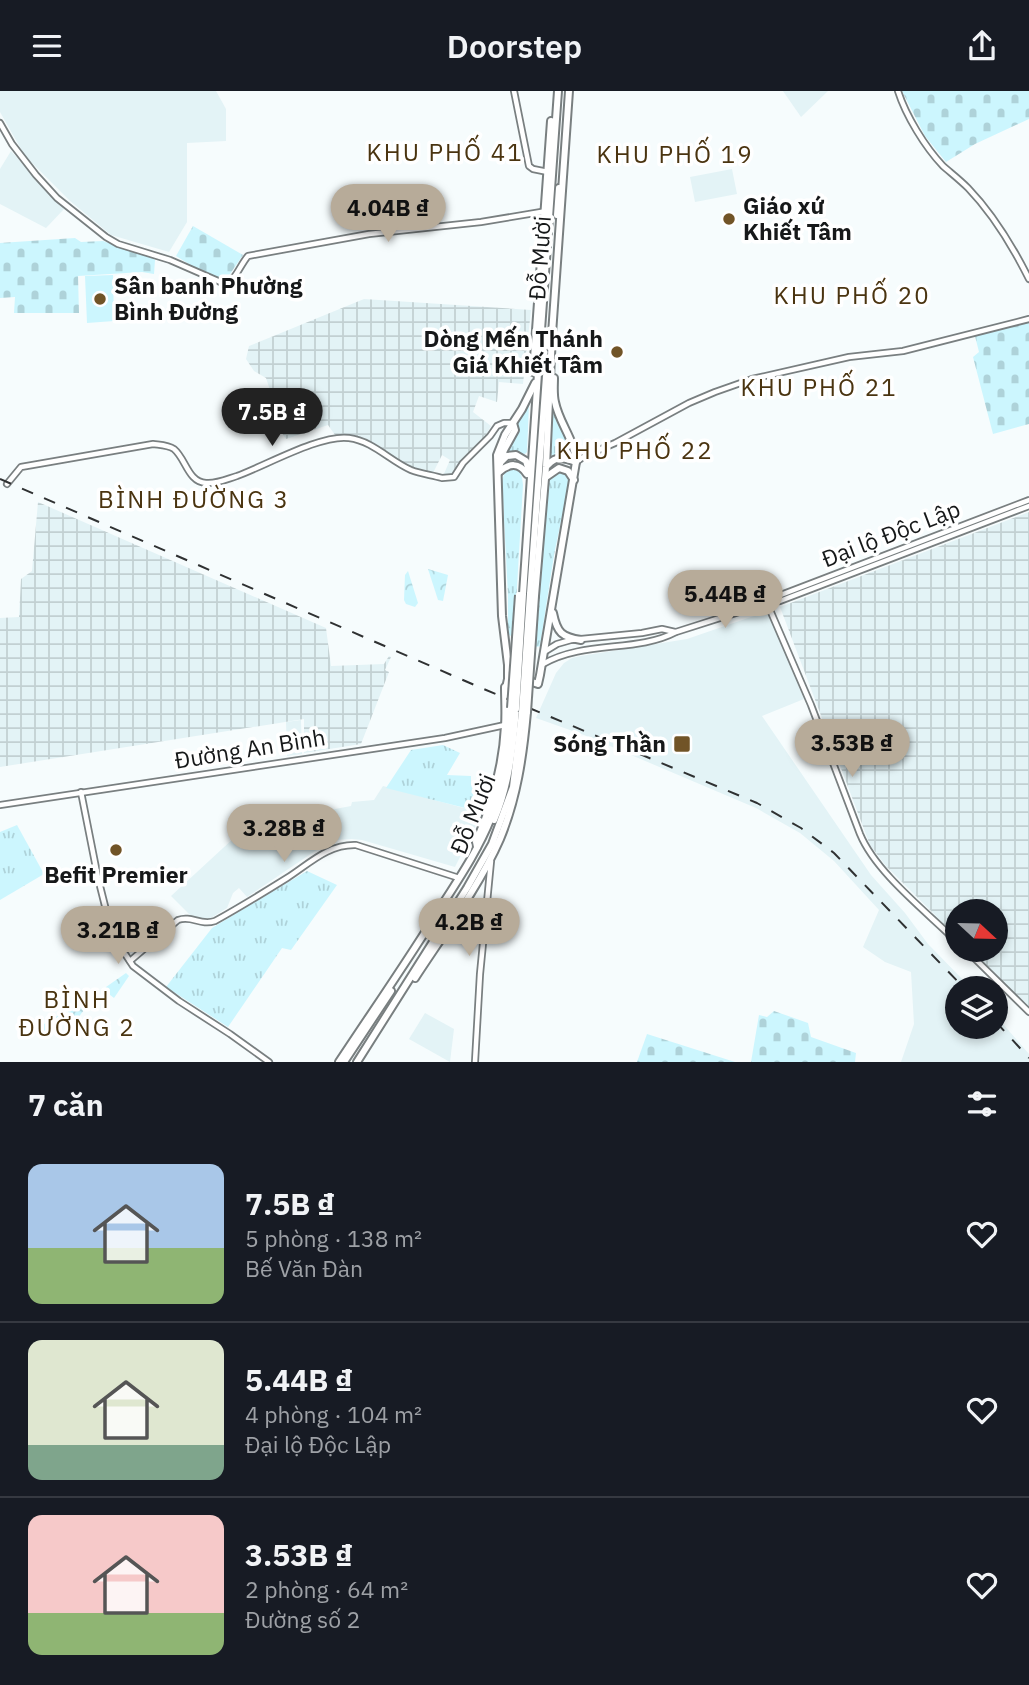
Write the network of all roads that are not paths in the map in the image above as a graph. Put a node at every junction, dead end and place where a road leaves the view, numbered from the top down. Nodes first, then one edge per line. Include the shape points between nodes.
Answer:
1 (514, 91) edge
2 (556, 91) edge
3 (567, 91) edge
4 (898, 91) edge
5 (0, 123) edge
6 (550, 172) junction
7 (548, 211) junction
8 (1029, 279) edge
9 (1029, 319) edge
10 (549, 326) junction
11 (552, 334) junction
12 (537, 377) junction
13 (532, 388) junction
14 (513, 423) junction
15 (501, 462) junction
16 (576, 462) junction
17 (546, 467) junction
18 (529, 474) junction
19 (498, 475) junction
20 (542, 476) junction
21 (574, 480) junction
22 (9, 481) dead end
23 (1029, 500) edge
24 (1029, 506) edge
25 (527, 594) junction
26 (767, 603) junction
27 (552, 606) junction
28 (676, 632) junction
29 (506, 639) junction
30 (581, 640) junction
31 (507, 648) junction
32 (544, 652) junction
33 (508, 663) junction
34 (542, 664) junction
35 (507, 675) junction
36 (540, 675) junction
37 (519, 710) junction
38 (505, 725) junction
39 (81, 792) junction
40 (0, 805) edge
41 (492, 844) junction
42 (477, 849) junction
43 (491, 856) junction
44 (462, 879) junction
45 (478, 892) junction
46 (945, 930) edge
47 (130, 961) junction
48 (979, 963) edge
49 (1029, 1012) edge
50 (269, 1062) edge
51 (342, 1062) edge
52 (359, 1062) edge
53 (475, 1062) edge

1 - 6 street via 529,165
2 - 6 highway, Đỗ Mười
3 - 10 highway, Đỗ Mười
3 - 11 highway, Đỗ Mười
4 - 8 street via 923,139 987,211
5 - 7 street via 57,198 106,237 225,284 248,256 369,233
6 - 7 highway, Đỗ Mười
7 - 12 highway, Đỗ Mười
7 - 13 highway, Đỗ Mười
9 - 16 street via 903,351 849,357 752,379 689,403
10 - 11 highway
10 - 20 highway, Đỗ Mười
11 - 16 highway via 554,400
11 - 17 highway, Đỗ Mười
12 - 13 highway
12 - 18 highway, Đỗ Mười
13 - 14 highway
13 - 18 highway, Đỗ Mười
14 - 15 highway via 515,430
14 - 19 highway via 498,449
14 - 22 street via 497,426 454,477 447,478 411,470 377,449 344,438 307,446 217,483 195,479 174,449 153,444 20,468
15 - 18 highway via 516,455 526,461
15 - 19 highway
16 - 17 highway via 558,458
16 - 21 highway
17 - 20 highway
18 - 19 highway via 514,464
18 - 25 highway, Đỗ Mười
19 - 29 highway, Đỗ Mười
20 - 21 highway via 564,469
20 - 25 highway, Đỗ Mười
21 - 27 highway
23 - 26 street, Đại lộ Độc Lập
24 - 26 street, Đại lộ Độc Lập
25 - 37 highway, bridge
25 - 37 highway, bridge
26 - 28 street, Đại lộ Độc Lập
26 - 46 street via 867,850
27 - 30 highway via 560,632
27 - 32 highway
28 - 30 street, Đại lộ Độc Lập via 662,629
28 - 34 street, Đại lộ Độc Lập via 663,639 570,652
29 - 31 highway, Đỗ Mười
29 - 32 highway
30 - 32 street, Đại lộ Độc Lập
31 - 33 highway, Đỗ Mười
31 - 34 highway
32 - 34 highway
33 - 35 highway, Đỗ Mười
33 - 36 highway
34 - 36 highway
35 - 36 highway via 538,684
35 - 38 highway, Đỗ Mười
37 - 41 highway, Đỗ Mười via 513,787
37 - 42 highway, Đỗ Mười via 491,817
37 - 43 highway, Đỗ Mười via 524,746 518,783
37 - 44 highway, Đỗ Mười via 500,806
38 - 39 street, Đường An Bình
38 - 42 highway, Đỗ Mười via 496,787
39 - 40 street, Đường An Bình
39 - 47 street via 112,934
41 - 43 street
41 - 45 highway, Đỗ Mười
42 - 44 highway
43 - 45 highway, Đỗ Mười
43 - 45 street
44 - 47 street via 356,845 338,847 215,921 178,921
44 - 51 highway, Đỗ Mười
45 - 52 highway, Đỗ Mười
45 - 53 street
47 - 50 street via 179,1001
48 - 49 street

